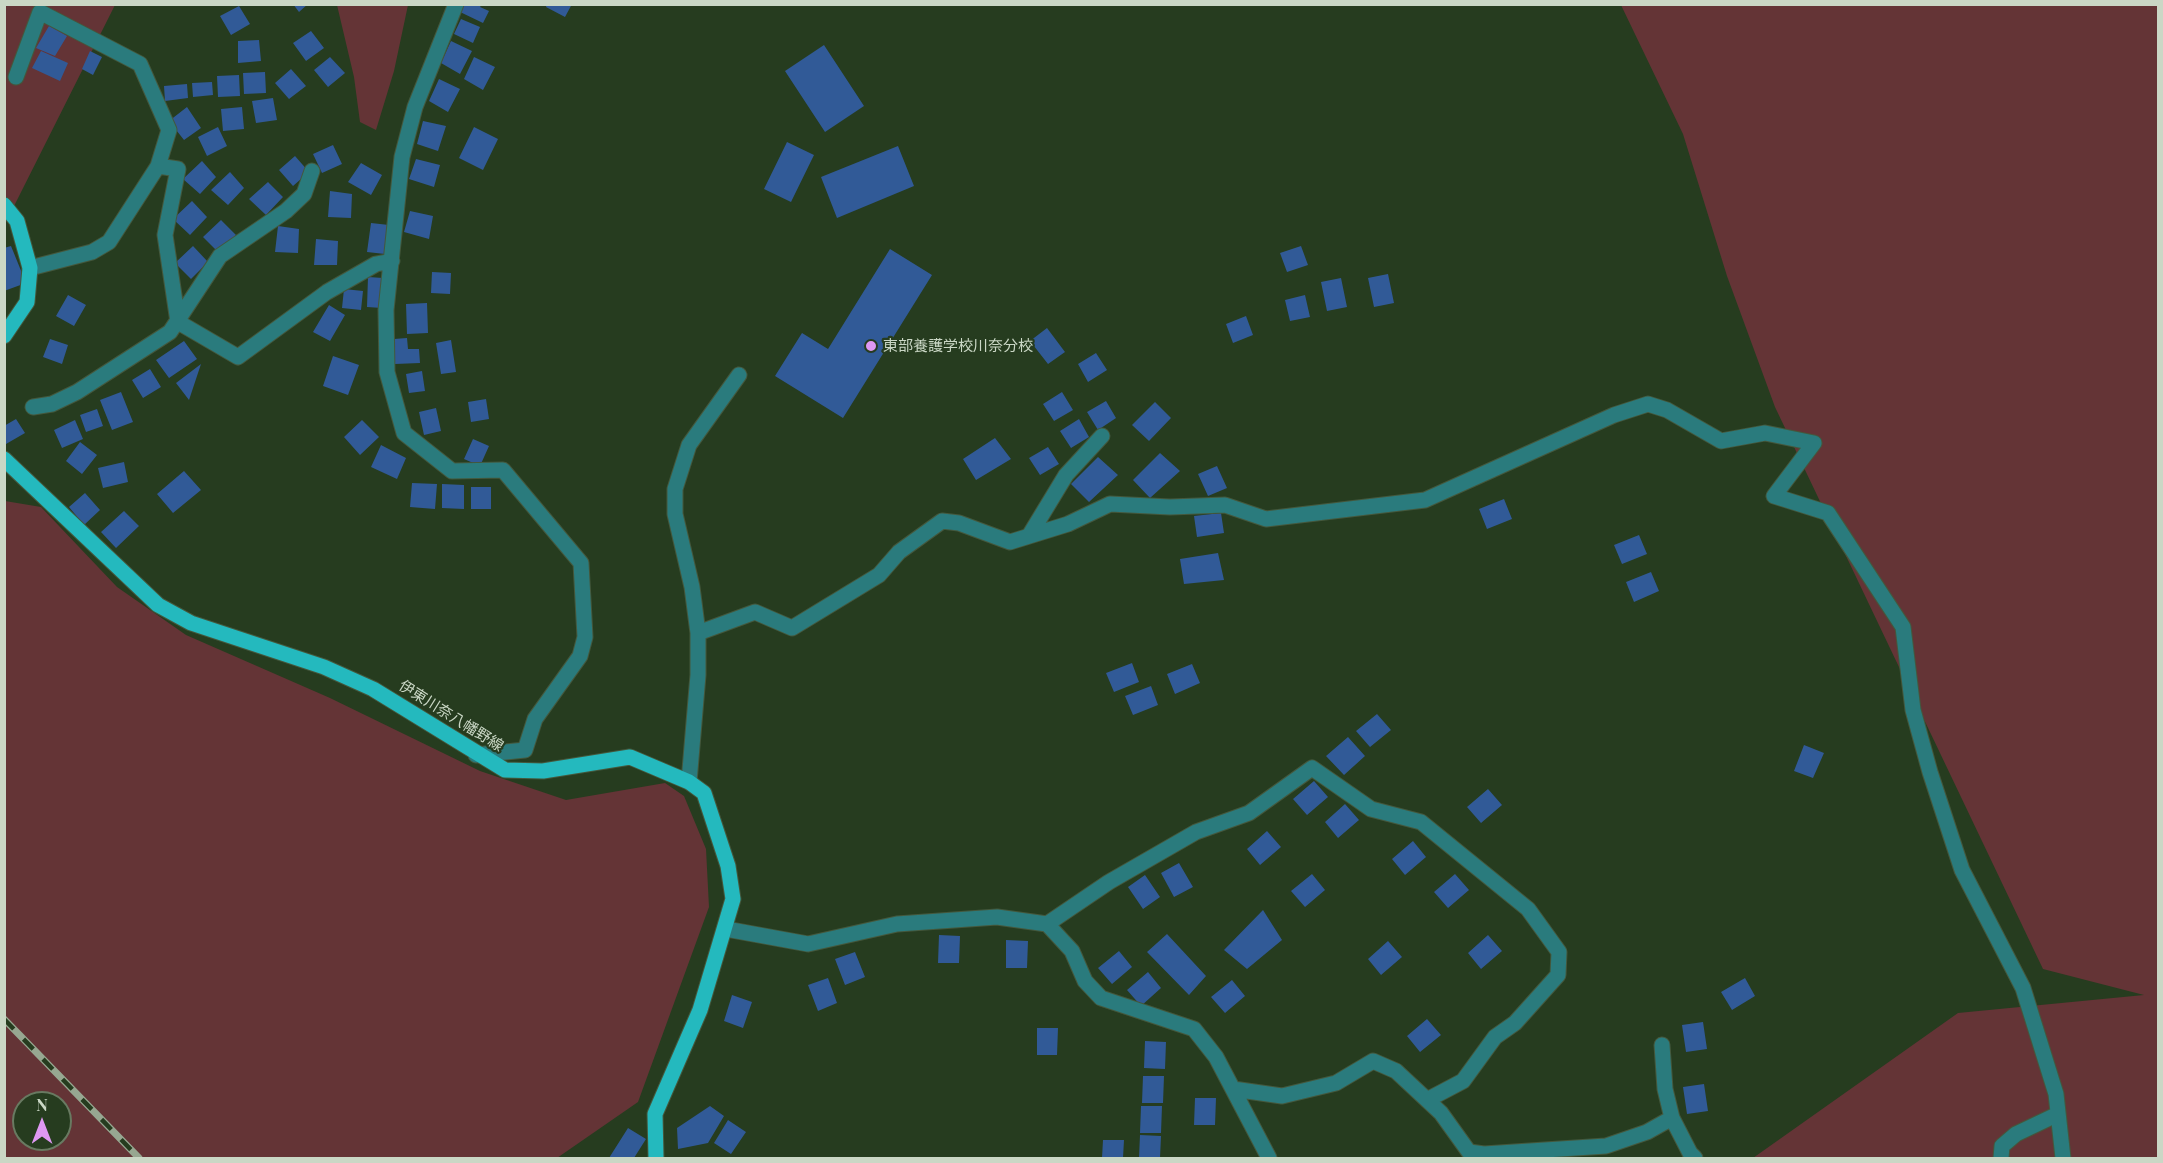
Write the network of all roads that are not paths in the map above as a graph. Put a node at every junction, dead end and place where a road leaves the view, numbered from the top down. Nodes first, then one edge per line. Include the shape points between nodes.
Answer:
1 (456, 4) edge
2 (16, 77) dead end
3 (158, 166) junction
4 (312, 171) dead end
5 (4, 205) edge
6 (392, 261) junction
7 (30, 268) junction
8 (178, 322) junction
9 (4, 336) edge
10 (739, 375) dead end
11 (33, 408) dead end
12 (1102, 436) dead end
13 (4, 459) edge
14 (1029, 536) junction
15 (698, 633) junction
16 (476, 755) junction
17 (689, 782) junction
18 (1047, 924) junction
19 (726, 929) junction
20 (1662, 1045) dead end
21 (1233, 1089) junction
22 (1427, 1100) junction
23 (2058, 1114) junction
24 (1672, 1118) junction
25 (656, 1158) edge
26 (1269, 1158) edge
27 (1695, 1158) edge
28 (2001, 1158) edge
29 (2063, 1158) edge

1 - 6 street via 415,107 402,157
2 - 3 street via 40,12 140,64 170,130
3 - 7 street via 109,242 92,252
3 - 8 street via 178,169 165,236
4 - 8 street via 304,194 286,211 220,256
5 - 7 main road via 17,221
6 - 8 street via 376,264 327,292 238,357
6 - 16 street via 386,310 387,372 404,433 452,471 503,470 581,563 585,637 580,656 535,719 525,750
7 - 9 main road via 27,302
8 - 11 street via 170,332 77,392
10 - 15 street via 689,446 675,489 675,514 692,586
12 - 14 street via 1066,475
13 - 16 main road, 伊東川奈八幡野線 via 158,605 191,623 324,667 373,689 438,726
14 - 15 street via 1010,542 959,523 942,521 900,552 879,575 792,628 755,612
14 - 23 street via 1068,524 1110,504 1225,505 1266,519 1425,500 1614,415 1648,404 1667,410 1720,441 1765,433 1814,443 1774,496 1828,513 1903,627 1913,710 1930,772 1962,870 2023,988 2056,1094
15 - 17 street
16 - 17 main road, 伊東川奈八幡野線 via 505,770 543,771 630,757
17 - 19 main road, 伊東川奈八幡野線 via 704,793 728,866 733,899
18 - 19 street via 997,917 897,924 808,944
18 - 21 street via 1072,951 1085,981 1101,998 1194,1029
18 - 22 street via 1196,832 1249,813 1312,768 1371,809 1421,822 1528,909 1559,952 1558,975 1515,1023 1495,1037 1463,1081
19 - 25 main road, 伊東川奈八幡野線 via 700,1010 655,1114
20 - 24 street
21 - 22 street via 1282,1096 1336,1083 1373,1061 1396,1071
21 - 26 street
22 - 24 street via 1469,1152 1484,1154 1606,1146
23 - 28 street via 2016,1134 2002,1146
23 - 29 street
24 - 27 street

